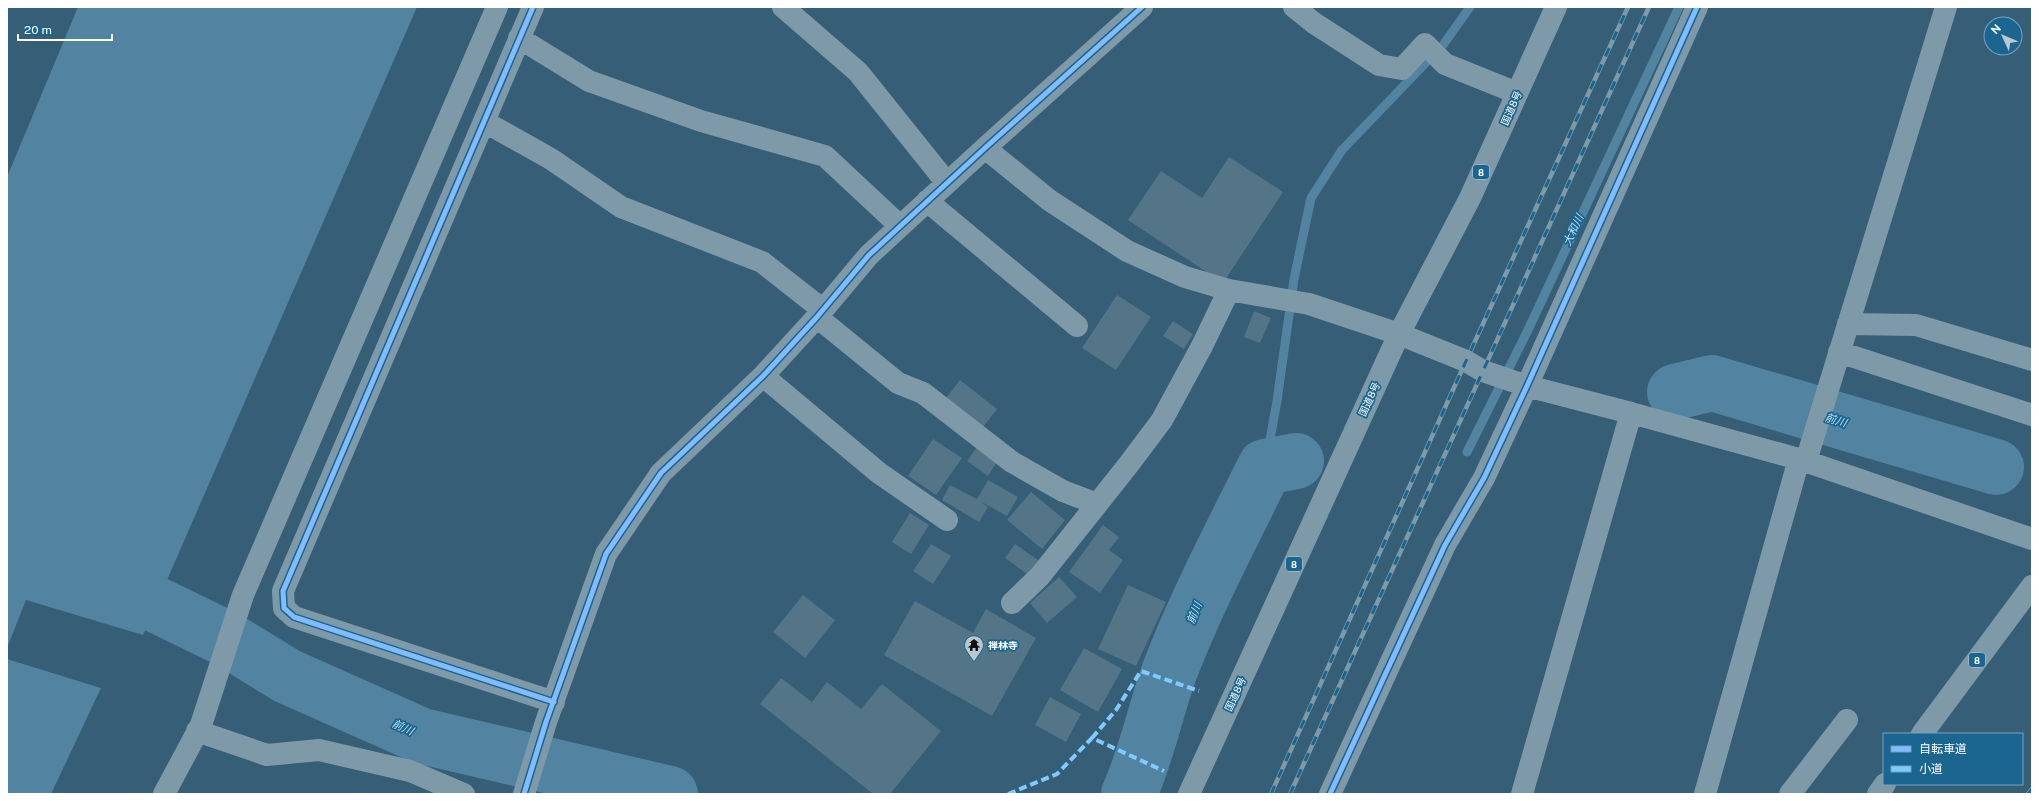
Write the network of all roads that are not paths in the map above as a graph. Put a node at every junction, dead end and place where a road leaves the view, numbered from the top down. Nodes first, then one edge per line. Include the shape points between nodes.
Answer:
1 (497, 7) edge
2 (533, 7) edge
3 (783, 7) edge
4 (1142, 7) edge
5 (1294, 7) edge
6 (1556, 7) edge
7 (1697, 7) edge
8 (1946, 7) edge
9 (519, 38) junction
10 (1517, 93) junction
11 (485, 122) junction
12 (985, 148) junction
13 (947, 183) junction
14 (926, 201) junction
15 (900, 226) junction
16 (1229, 290) junction
17 (820, 314) junction
18 (1848, 324) junction
19 (1077, 326) dead end
20 (1399, 334) junction
21 (1840, 352) junction
22 (2032, 360) edge
23 (762, 376) junction
24 (1527, 386) junction
25 (1631, 413) junction
26 (2032, 415) edge
27 (1803, 460) junction
28 (1097, 504) junction
29 (947, 520) dead end
30 (2032, 539) edge
31 (2032, 586) edge
32 (1012, 603) dead end
33 (554, 702) junction
34 (1847, 720) dead end
35 (199, 728) junction
36 (1923, 733) edge
37 (1884, 785) edge
38 (164, 794) edge
39 (464, 794) edge
40 (525, 794) edge
41 (1188, 794) edge
42 (1330, 794) edge
43 (1522, 794) edge
44 (1705, 794) edge
45 (1790, 794) edge
46 (1878, 794) edge

1 - 35 main road via 244,594
2 - 9 main road
3 - 13 main road via 858,72
4 - 12 main road
5 - 10 main road via 1379,65 1402,69 1425,44 1445,64
6 - 10 main road, 国道8号 / 8
7 - 24 main road
8 - 18 main road
9 - 11 main road
9 - 15 main road via 589,81 701,121 825,156
10 - 20 main road, 国道8号 / 8 via 1470,198
11 - 17 main road via 551,159 620,207 762,262
11 - 33 main road via 283,591 284,608 294,617
12 - 13 main road
12 - 16 main road via 1049,200 1127,251 1185,277
13 - 14 main road
14 - 15 main road
14 - 19 main road
15 - 17 main road via 869,255
16 - 20 main road via 1309,304
16 - 28 main road via 1162,420
17 - 23 main road
17 - 28 main road via 898,383 923,393 1012,462 1063,491
18 - 21 main road
18 - 22 main road via 1916,325
20 - 24 main road via 1466,361 1483,371
20 - 41 main road, 国道8号 / 8
21 - 26 main road
21 - 27 main road
23 - 29 main road via 879,473
23 - 33 main road via 661,473 606,554
24 - 25 main road
24 - 42 main road via 1484,478 1445,545
25 - 27 main road
25 - 43 main road
27 - 30 main road
27 - 44 main road
28 - 32 main road via 1040,576
31 - 36 main road, 8
33 - 40 main road
34 - 45 main road
35 - 38 main road
35 - 39 main road via 267,755 319,750 403,770
37 - 46 main road

